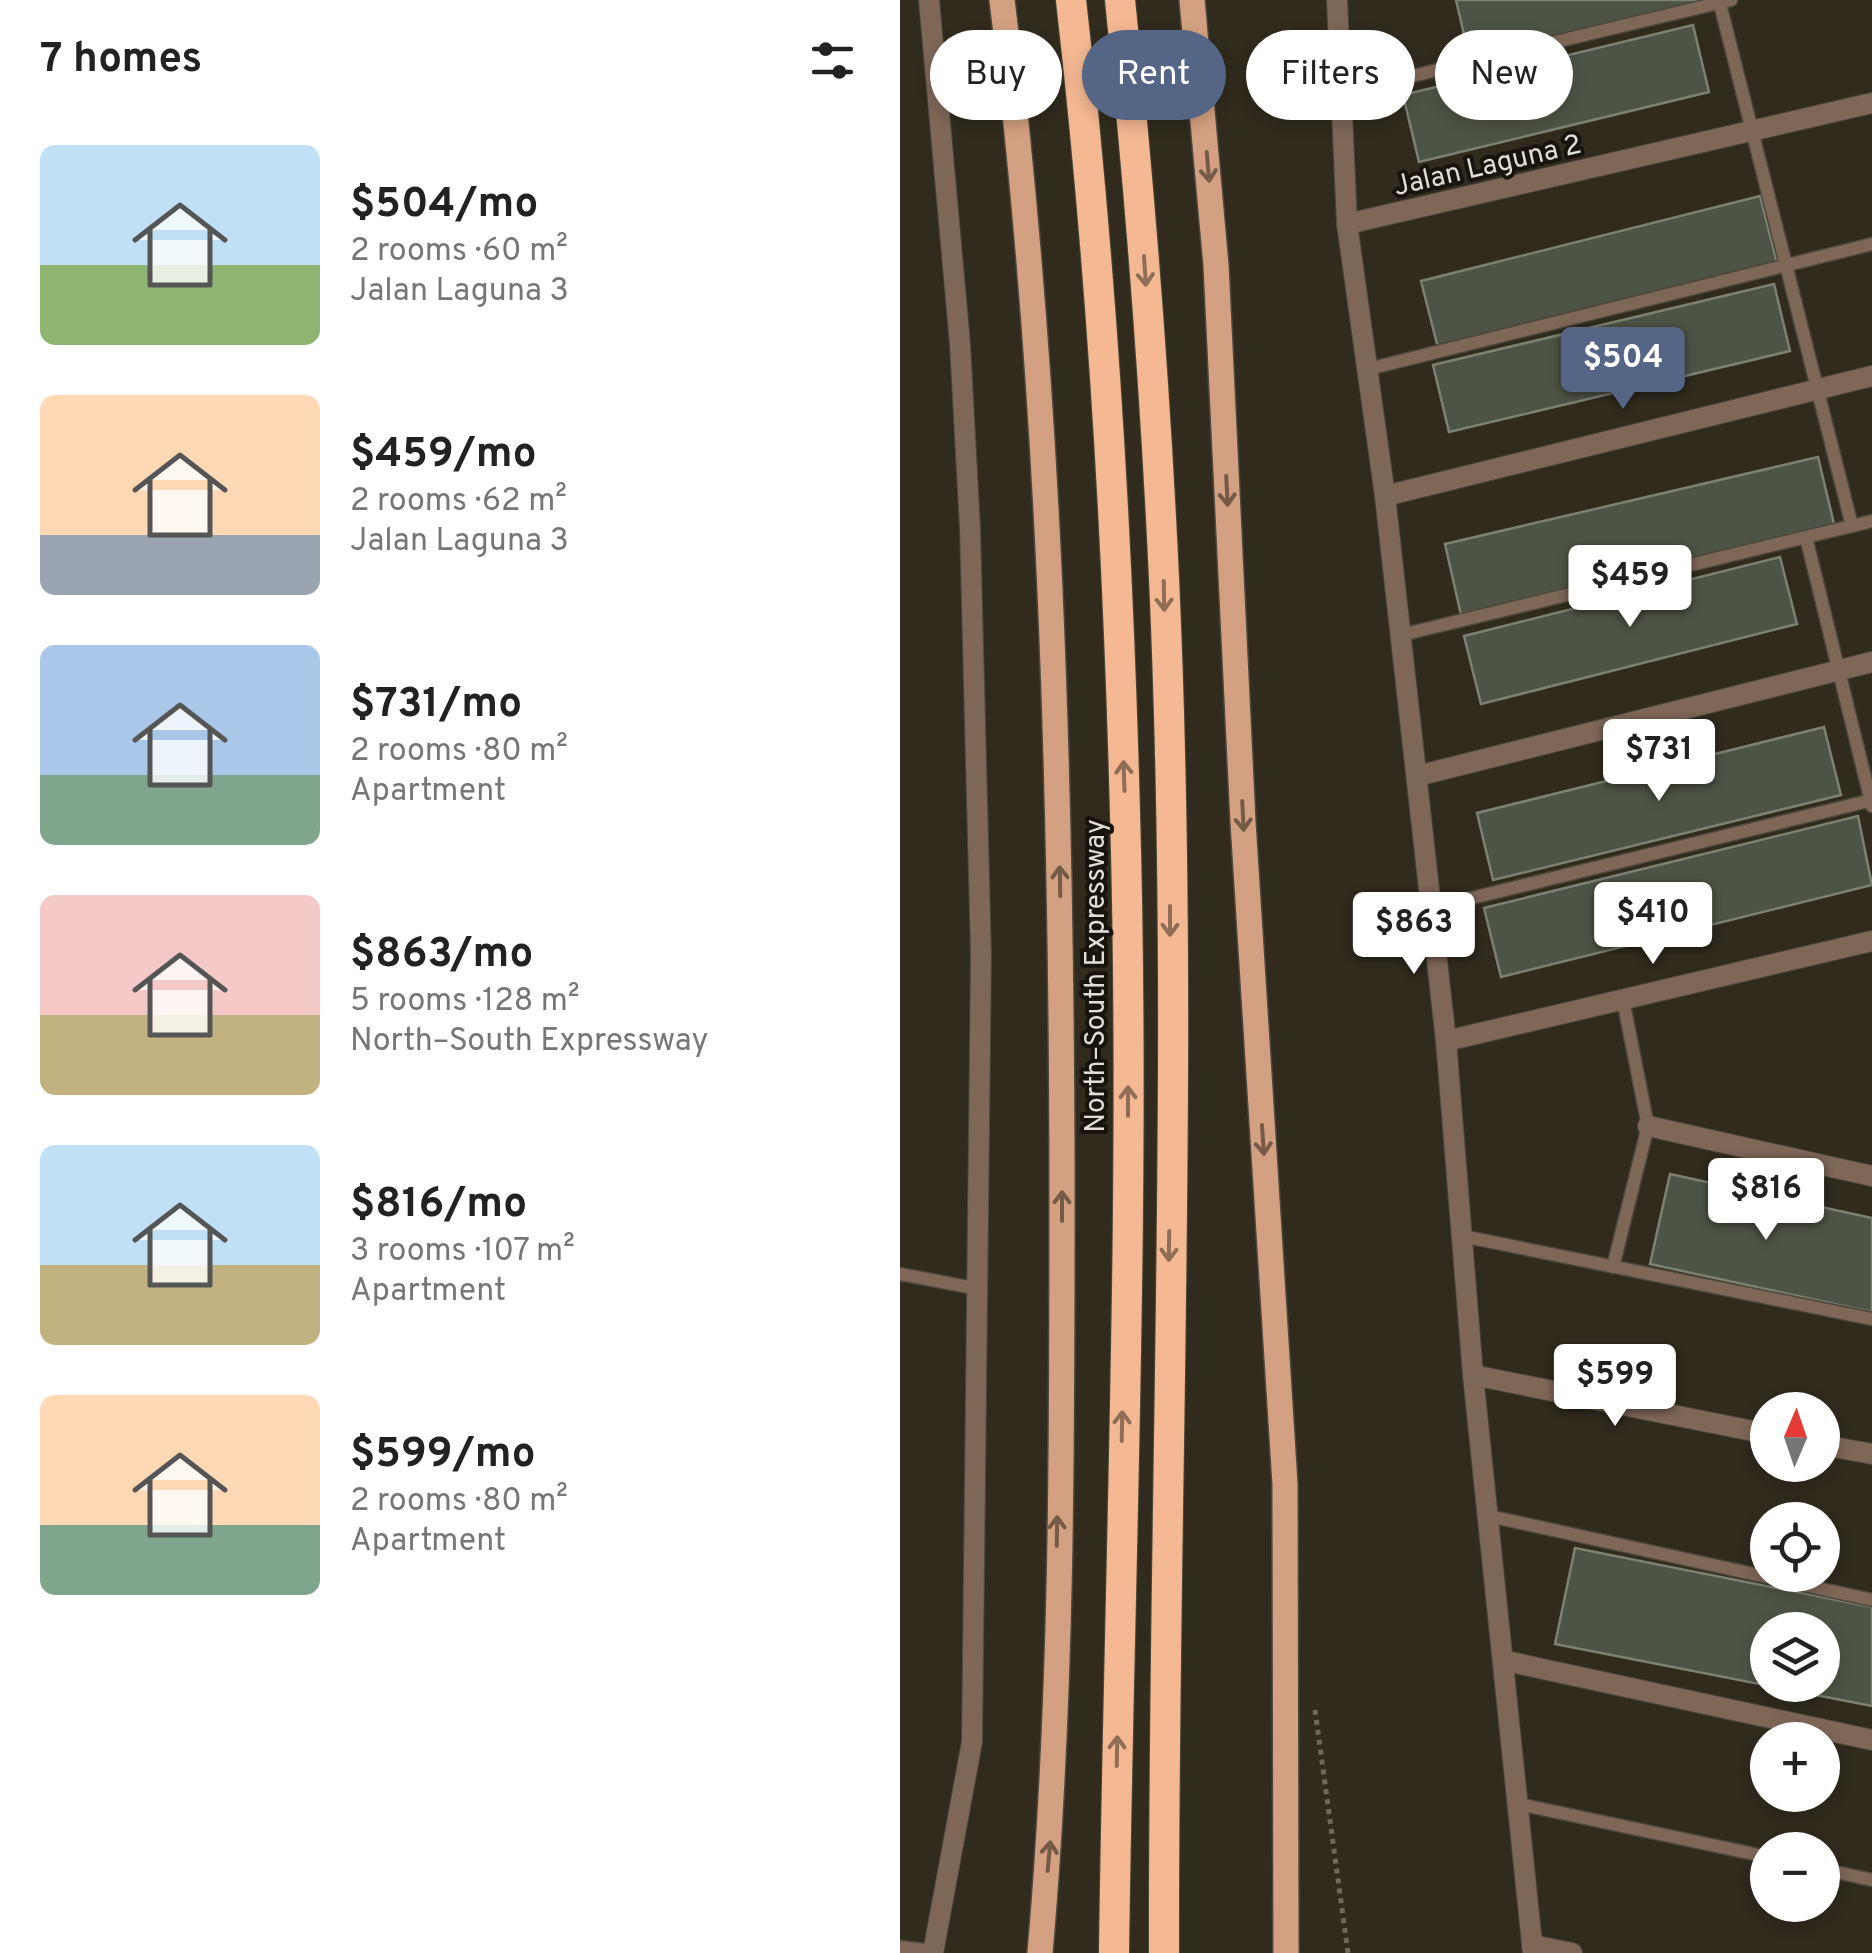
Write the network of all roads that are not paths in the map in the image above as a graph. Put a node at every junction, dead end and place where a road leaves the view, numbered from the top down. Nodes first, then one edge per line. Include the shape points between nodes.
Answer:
1 (930, 0) edge
2 (1002, 0) edge
3 (1071, 0) edge
4 (1120, 0) edge
5 (1192, 0) edge
6 (1336, 0) edge
7 (1724, 1) edge
8 (1338, 30) edge
9 (1415, 75) edge
10 (1872, 102) edge
11 (1342, 120) edge
12 (1750, 131) junction
13 (1348, 224) junction
14 (1872, 244) edge
15 (1789, 264) junction
16 (1368, 369) junction
17 (1872, 376) edge
18 (1821, 389) junction
19 (1386, 496) junction
20 (1872, 521) edge
21 (1852, 526) junction
22 (1806, 537) junction
23 (1401, 635) junction
24 (1872, 662) edge
25 (1840, 670) junction
26 (1417, 776) junction
27 (1871, 802) edge
28 (1431, 908) junction
29 (1872, 941) edge
30 (1623, 1000) junction
31 (1446, 1041) junction
32 (1648, 1126) junction
33 (1872, 1176) edge
34 (1462, 1236) junction
35 (1612, 1267) junction
36 (900, 1274) edge
37 (978, 1288) junction
38 (1872, 1319) edge
39 (1473, 1375) junction
40 (1750, 1430) edge
41 (1840, 1448) edge
42 (1872, 1454) edge
43 (1489, 1516) junction
44 (1872, 1600) edge
45 (1506, 1661) junction
46 (1872, 1740) edge
47 (1519, 1804) junction
48 (1750, 1853) edge
49 (1840, 1873) edge
50 (1872, 1880) edge
51 (900, 1947) edge
52 (1532, 1949) edge
53 (933, 1952) edge
54 (1040, 1953) edge
55 (1114, 1953) edge
56 (1164, 1953) edge
57 (1286, 1953) edge
58 (1572, 1953) edge

1 - 37 street via 970,528 981,955
54 -> 2 main road via 1051,1826 1058,1522 1060,853 1030,276
55 -> 3 highway, North–South Expressway via 1128,1104 1126,816 1097,272
4 -> 56 highway via 1146,289 1168,740
5 -> 57 main road via 1216,265 1285,1484
6 - 8 street
7 - 9 lane
7 - 12 lane
10 - 12 street, Jalan Laguna 2
11 - 13 street
12 - 13 street, Jalan Laguna 2
12 - 15 lane
13 - 16 street
14 - 15 lane
15 - 16 lane
15 - 18 lane
16 - 19 street
17 - 18 street
18 - 19 street
18 - 21 lane
19 - 23 street
20 - 21 lane
21 - 22 lane
22 - 23 lane
22 - 25 lane
23 - 26 street
24 - 25 street
25 - 26 street
25 - 27 lane
26 - 28 street
27 - 28 lane
28 - 31 street
29 - 30 street
30 - 31 street
30 - 32 lane
31 - 34 street
32 - 33 street
32 - 35 lane
34 - 35 lane
34 - 39 street
35 - 38 lane
36 - 37 lane
37 - 53 street via 972,1742
39 - 40 street
39 - 43 street
41 - 42 street
43 - 44 lane
43 - 45 street
45 - 46 street
45 - 47 street
47 - 48 lane
47 - 52 street
49 - 50 lane
51 - 53 lane
52 - 58 street

